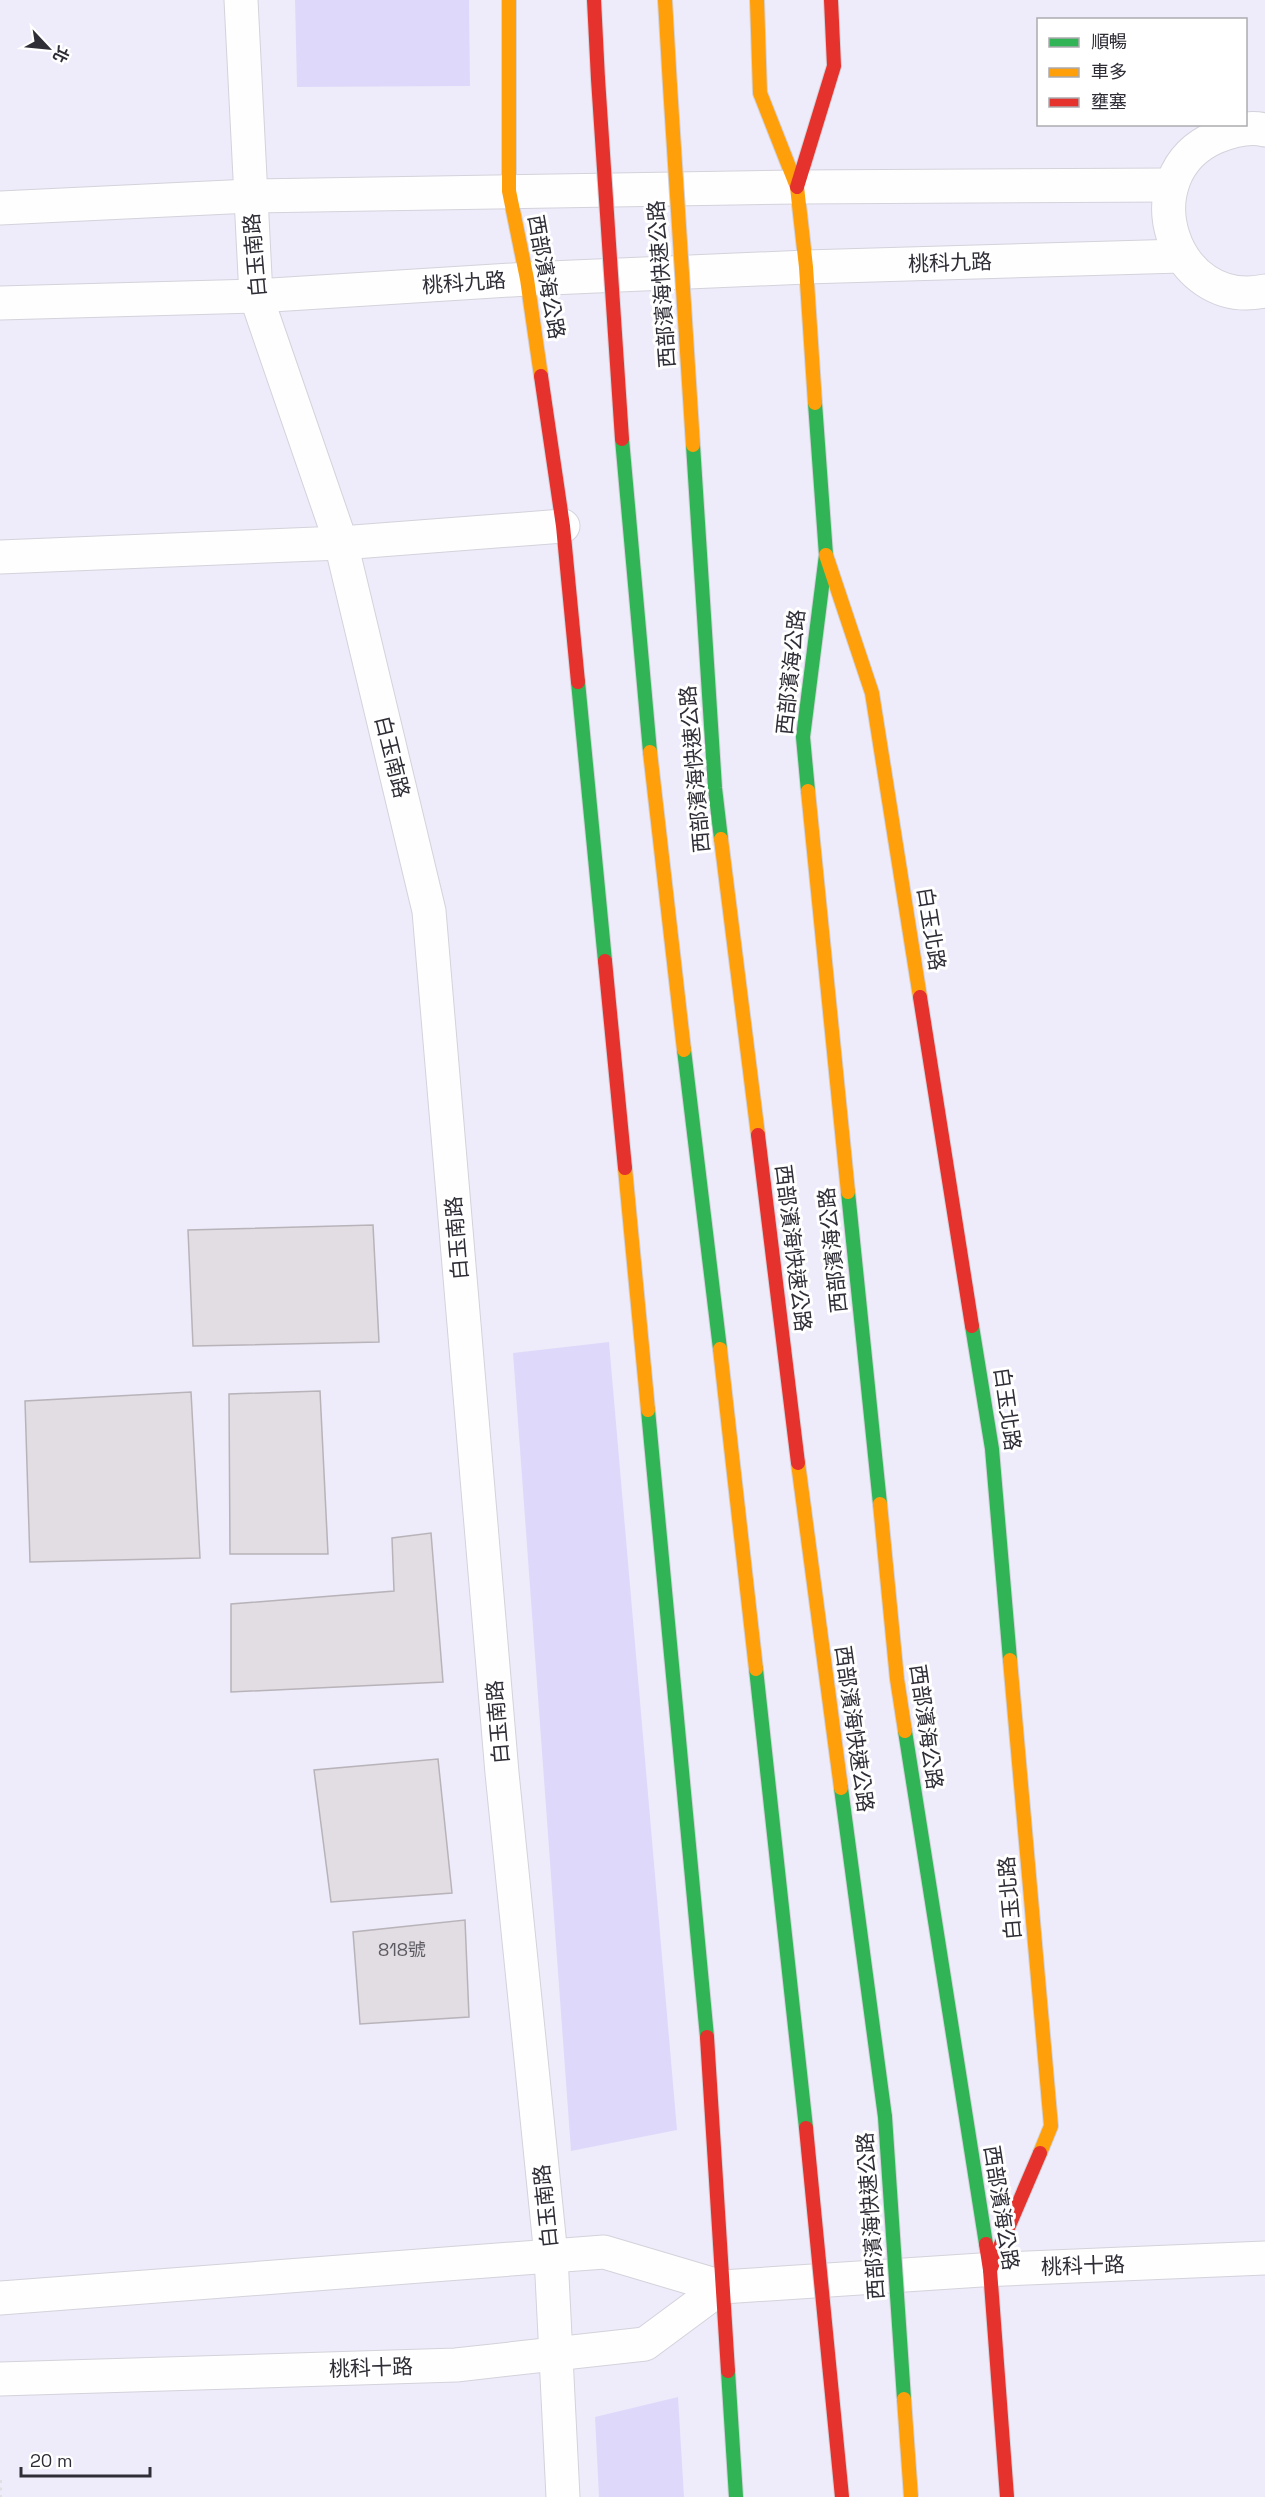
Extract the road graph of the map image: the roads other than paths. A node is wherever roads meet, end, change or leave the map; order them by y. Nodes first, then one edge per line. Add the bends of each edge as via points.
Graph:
1 (241, 0) edge
2 (508, 0) edge
3 (594, 0) edge
4 (664, 0) edge
5 (758, 0) edge
6 (831, 0) edge
7 (1265, 130) edge
8 (1172, 185) junction
9 (797, 187) junction
10 (508, 191) junction
11 (250, 196) junction
12 (0, 208) edge
13 (1180, 256) junction
14 (806, 267) junction
15 (527, 279) junction
16 (1265, 291) edge
17 (256, 296) junction
18 (0, 303) edge
19 (563, 526) junction
20 (341, 543) junction
21 (826, 555) junction
22 (0, 557) edge
23 (551, 2256) junction
24 (1265, 2258) edge
25 (990, 2270) junction
26 (722, 2287) junction
27 (0, 2298) edge
28 (556, 2354) junction
29 (0, 2379) edge
30 (562, 2497) edge
31 (736, 2497) edge
32 (842, 2497) edge
33 (911, 2497) edge
34 (1007, 2497) edge

1 - 11 street, 白玉南路
2 - 10 main road, 西部濱海公路
3 - 32 main road, 西部濱海快速公路, bridge via 622,439 654,792 739,1511
4 - 33 main road, 西部濱海快速公路, bridge via 715,788 803,1507 885,2117
5 - 9 main road, 西部濱海公路 via 760,93
6 - 9 main road via 834,66
7 - 8 street via 1230,131 1205,142 1185,161
8 - 9 street
8 - 13 street via 1168,209 1171,234
9 - 10 street
9 - 14 main road, 西部濱海公路
10 - 11 street
10 - 15 main road, 西部濱海公路
11 - 12 street
11 - 17 street, 白玉南路
13 - 14 street, 桃科九路
13 - 16 street via 1199,277 1224,290 1251,294
14 - 15 street, 桃科九路
14 - 21 main road, 西部濱海公路
15 - 17 street, 桃科九路
15 - 19 main road, 西部濱海公路
17 - 18 street, 桃科九路
17 - 20 street, 白玉南路
19 - 20 street
19 - 26 main road, 西部濱海公路 via 704,1987
20 - 22 street
20 - 23 street, 白玉南路 via 429,911 502,1773
21 - 25 main road, 西部濱海公路 via 803,737 897,1679
21 - 25 main road, 白玉北路 via 872,693 992,1449 1051,2126
23 - 26 street, 桃科十路 via 604,2252
23 - 27 street, 桃科十路
23 - 28 street, 白玉南路
24 - 25 street, 桃科十路
25 - 26 street, 桃科十路
25 - 34 main road, 西部濱海公路
26 - 28 street, 桃科十路 via 645,2344
26 - 31 main road, 西部濱海公路
28 - 29 street, 桃科十路 via 456,2365
28 - 30 street, 白玉南路

